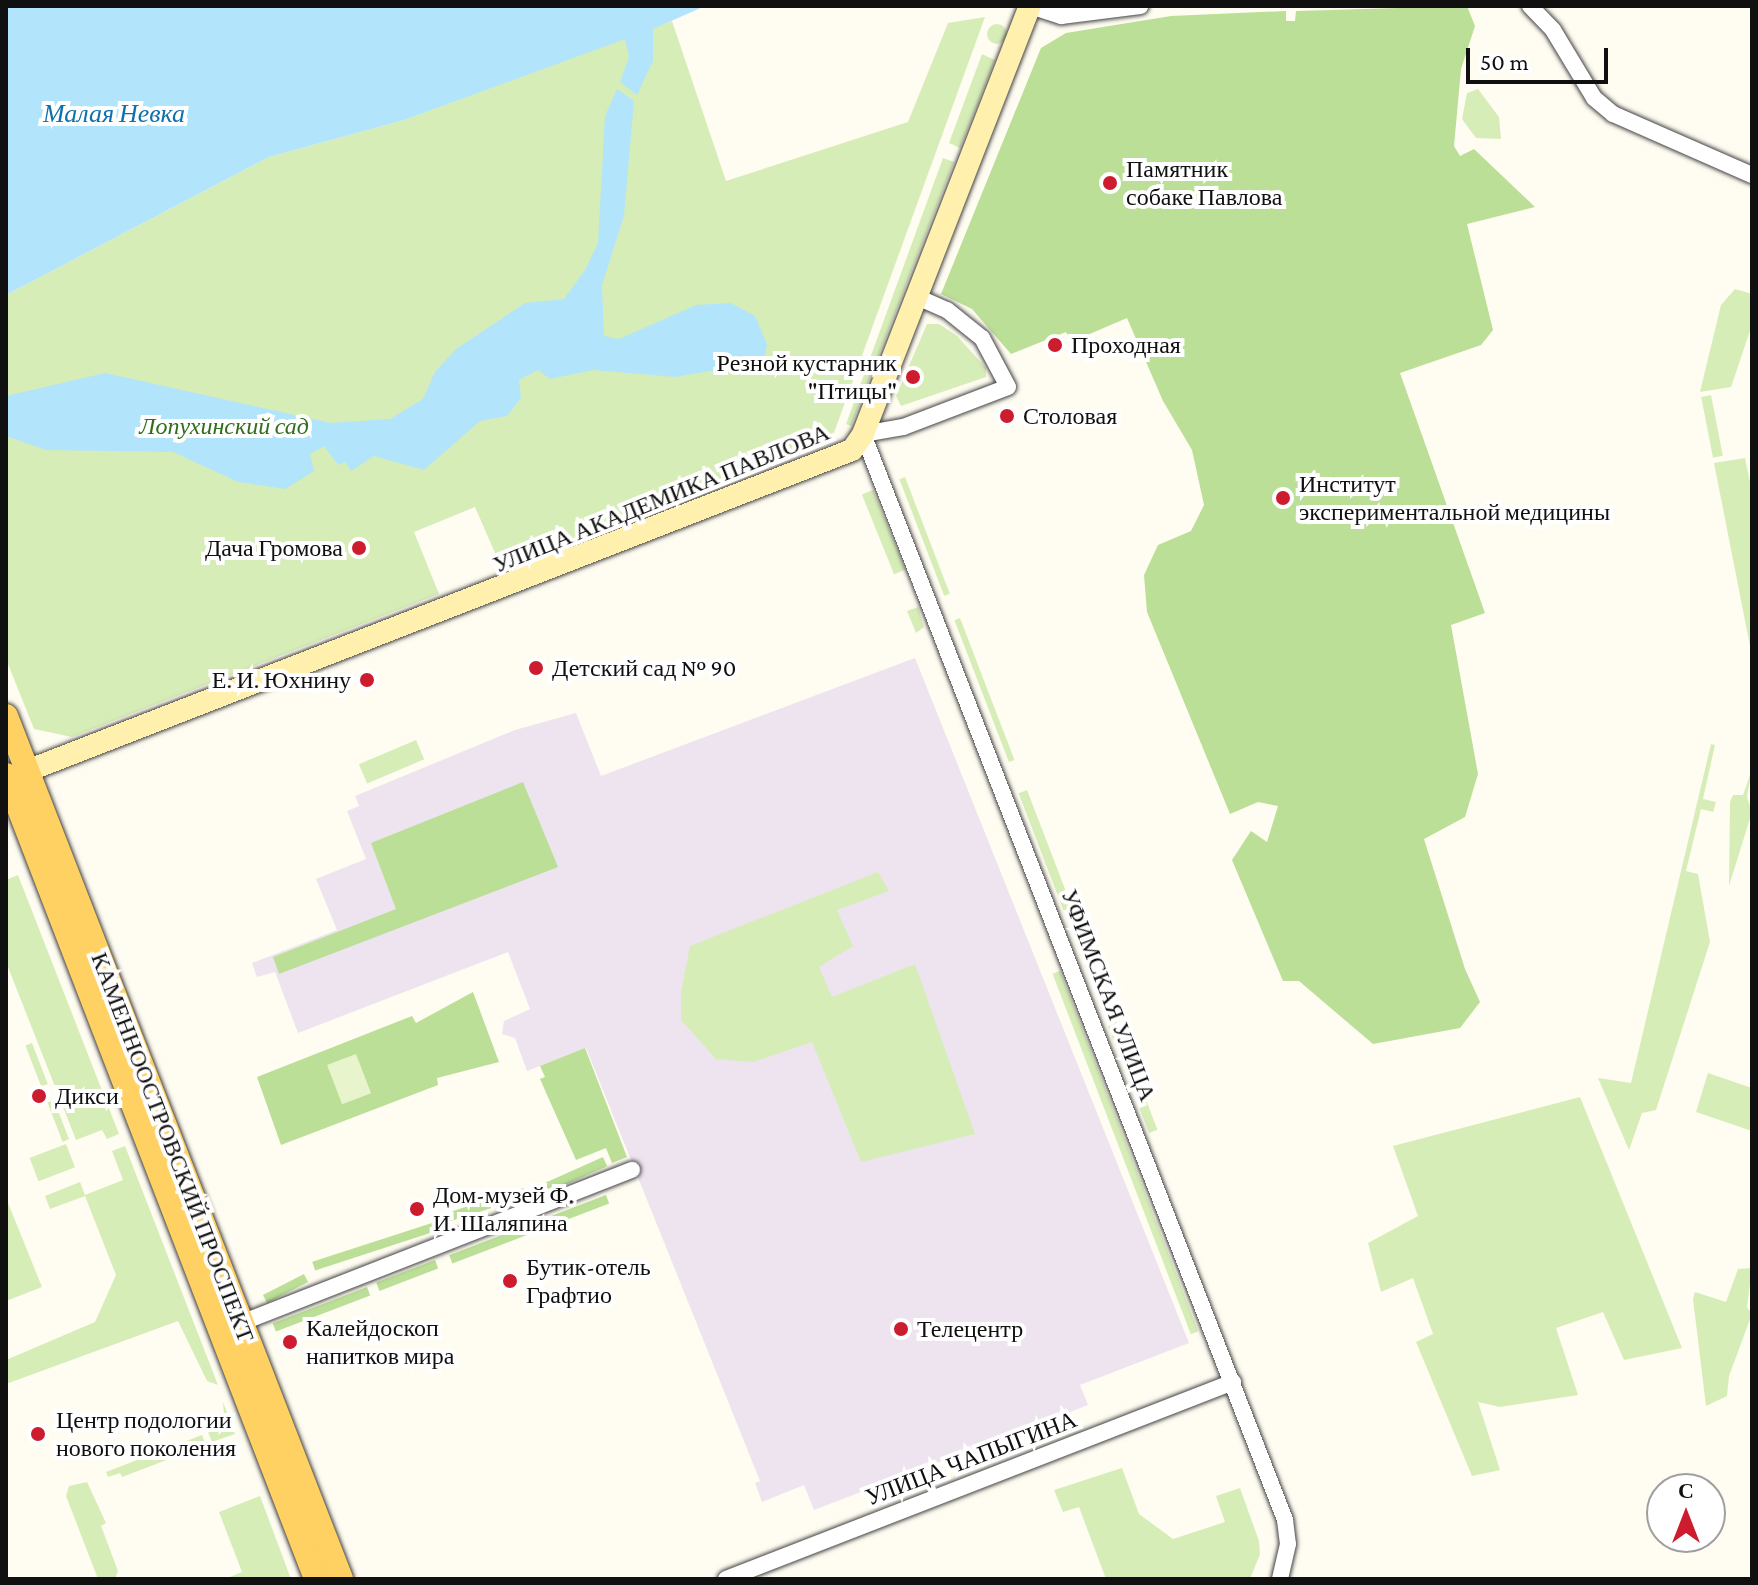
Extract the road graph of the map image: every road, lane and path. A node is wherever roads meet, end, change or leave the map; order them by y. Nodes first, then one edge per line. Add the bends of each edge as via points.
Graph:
1 (1030, 6) edge
2 (1140, 6) edge
3 (1530, 6) edge
4 (1752, 175) edge
5 (915, 296) junction
6 (863, 434) junction
7 (6, 716) edge
8 (17, 773) edge
9 (632, 1170) dead end
10 (241, 1323) junction
11 (1233, 1382) junction
12 (316, 1579) edge
13 (341, 1579) edge
14 (726, 1579) edge
15 (1280, 1579) edge

1 - 2 street, УЛИЦА АКАДЕМИКА ПАВЛОВА via 1061,16
1 - 5 street, УЛИЦА АКАДЕМИКА ПАВЛОВА
3 - 4 street via 1553,30 1594,98 1613,114
5 - 6 street, УЛИЦА АКАДЕМИКА ПАВЛОВА
5 - 6 street via 947,310 982,338 1008,387 903,427
6 - 8 street, УЛИЦА АКАДЕМИКА ПАВЛОВА via 852,450 837,458
6 - 11 street, УФИМСКАЯ УЛИЦА
7 - 8 main road, КАМЕННООСТРОВСКИЙ ПРОСПЕКТ
8 - 10 main road, КАМЕННООСТРОВСКИЙ ПРОСПЕКТ
8 - 12 main road, КАМЕННООСТРОВСКИЙ ПРОСПЕКТ
9 - 10 street
10 - 13 main road, КАМЕННООСТРОВСКИЙ ПРОСПЕКТ
11 - 14 street, УЛИЦА ЧАПЫГИНА
11 - 15 street, УФИМСКАЯ УЛИЦА via 1285,1520 1288,1544

